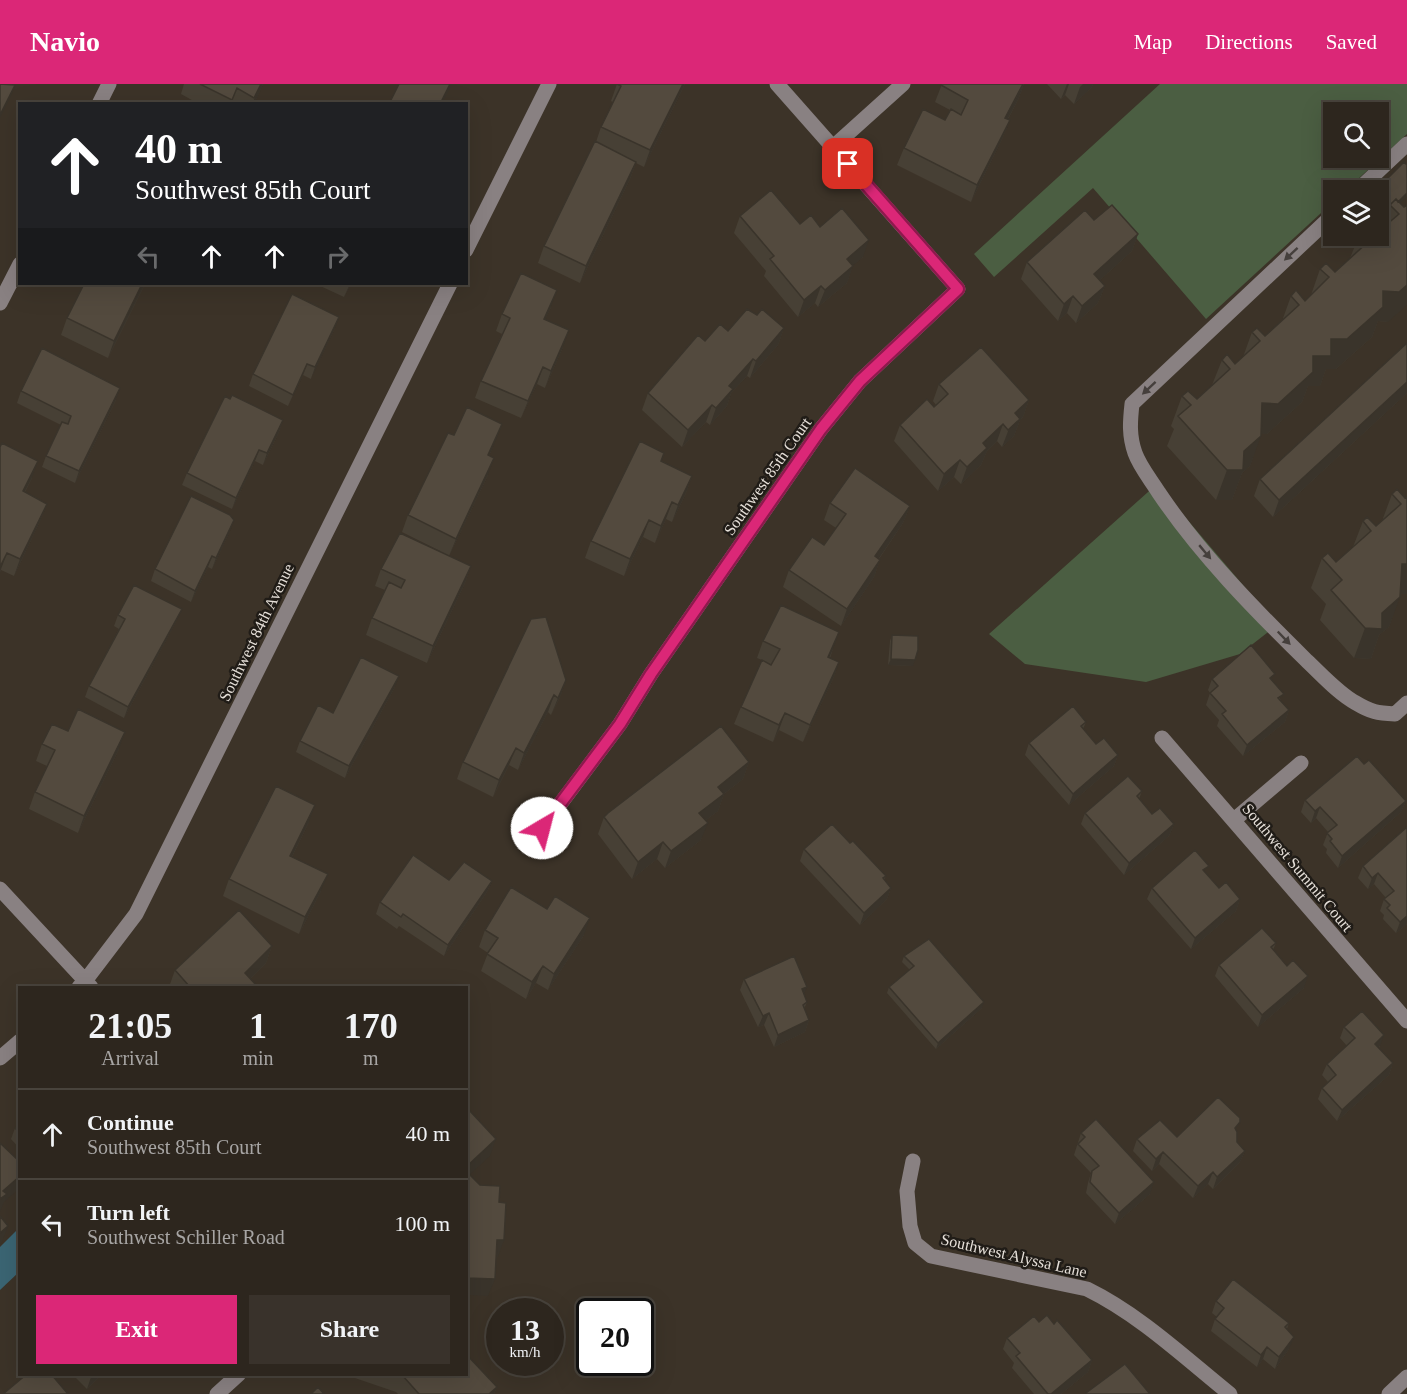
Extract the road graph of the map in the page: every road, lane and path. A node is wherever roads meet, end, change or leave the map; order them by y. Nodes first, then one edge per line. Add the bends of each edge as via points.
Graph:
1 (109, 84) edge
2 (549, 84) edge
3 (777, 84) edge
4 (903, 84) edge
5 (100, 102) edge
6 (1407, 144) edge
7 (833, 147) junction
8 (1369, 180) edge
9 (1323, 224) edge
10 (468, 246) edge
11 (18, 268) edge
12 (450, 285) edge
13 (0, 303) edge
14 (1407, 703) edge
15 (1162, 738) dead end
16 (1301, 763) dead end
17 (1234, 820) junction
18 (531, 843) dead end
19 (0, 890) edge
20 (85, 985) edge
21 (1407, 1021) edge
22 (18, 1043) edge
23 (0, 1058) edge
24 (913, 1161) dead end
25 (237, 1376) edge
26 (1407, 1377) edge
27 (217, 1394) edge
28 (1230, 1394) edge
29 (1389, 1394) edge

1 - 5 street
2 - 10 street
3 - 7 street
4 - 7 street
6 - 8 street
7 - 18 street, Southwest 85th Court via 958,289 860,381 821,429 620,724
9 -> 14 street via 1132,404 1130,431 1135,454 1167,506 1243,596 1294,648 1353,702 1369,710 1395,714
11 - 13 street
12 - 20 street, Southwest 84th Avenue via 136,914
15 - 17 street, Southwest Summit Court
16 - 17 street
17 - 21 street, Southwest Summit Court
19 - 20 street
22 - 23 street
24 - 28 street, Southwest Alyssa Lane via 907,1191 910,1226 915,1244 931,1256 1087,1289 1134,1317
25 - 27 street
26 - 29 street

